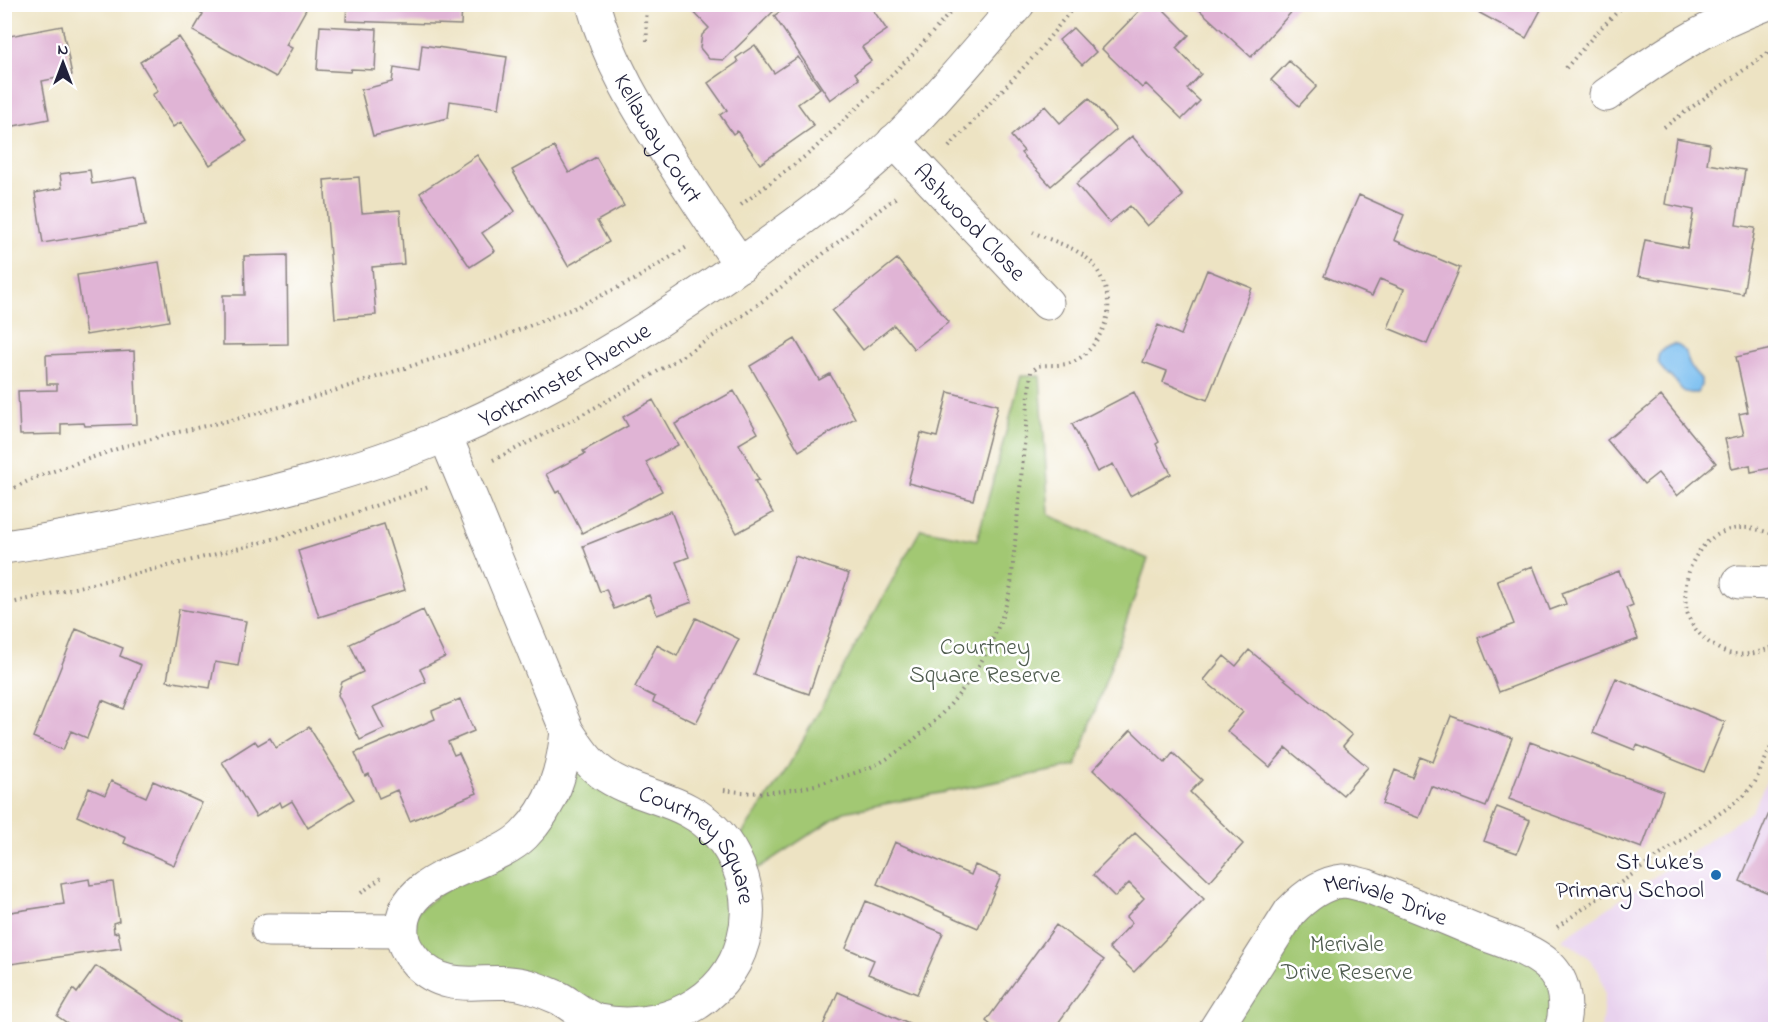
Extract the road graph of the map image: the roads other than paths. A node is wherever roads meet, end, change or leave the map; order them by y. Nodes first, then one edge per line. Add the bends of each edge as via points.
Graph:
1 (593, 4) edge
2 (1018, 4) edge
3 (1766, 4) edge
4 (1606, 95) dead end
5 (894, 141) junction
6 (741, 265) junction
7 (1047, 303) dead end
8 (445, 435) junction
9 (4, 547) edge
10 (1739, 582) dead end
11 (1776, 583) edge
12 (567, 731) junction
13 (268, 930) dead end
14 (401, 931) junction
15 (1215, 1029) edge
16 (1561, 1029) edge

1 - 6 street, Kellaway Court via 615,65 637,107
2 - 5 street, Yorkminster Avenue
3 - 4 street via 1704,30
5 - 6 street, Yorkminster Avenue via 852,180
5 - 7 street, Ashwood Close
6 - 8 street, Yorkminster Avenue via 605,354 515,403
8 - 9 street, Yorkminster Avenue via 307,483 120,527
8 - 12 street, Courtney Square
10 - 11 street
12 - 14 street via 560,777 535,823 508,848 424,887 403,914
12 - 14 street, Courtney Square via 580,752 603,774 692,813 726,844 737,861 747,920 744,940 716,992 671,1020 654,1025 614,1026 594,1020 559,998 530,986 439,980 414,960
13 - 14 street
15 - 16 street, Merivale Drive via 1290,912 1305,896 1325,885 1344,881 1366,886 1524,950 1548,965 1565,999

